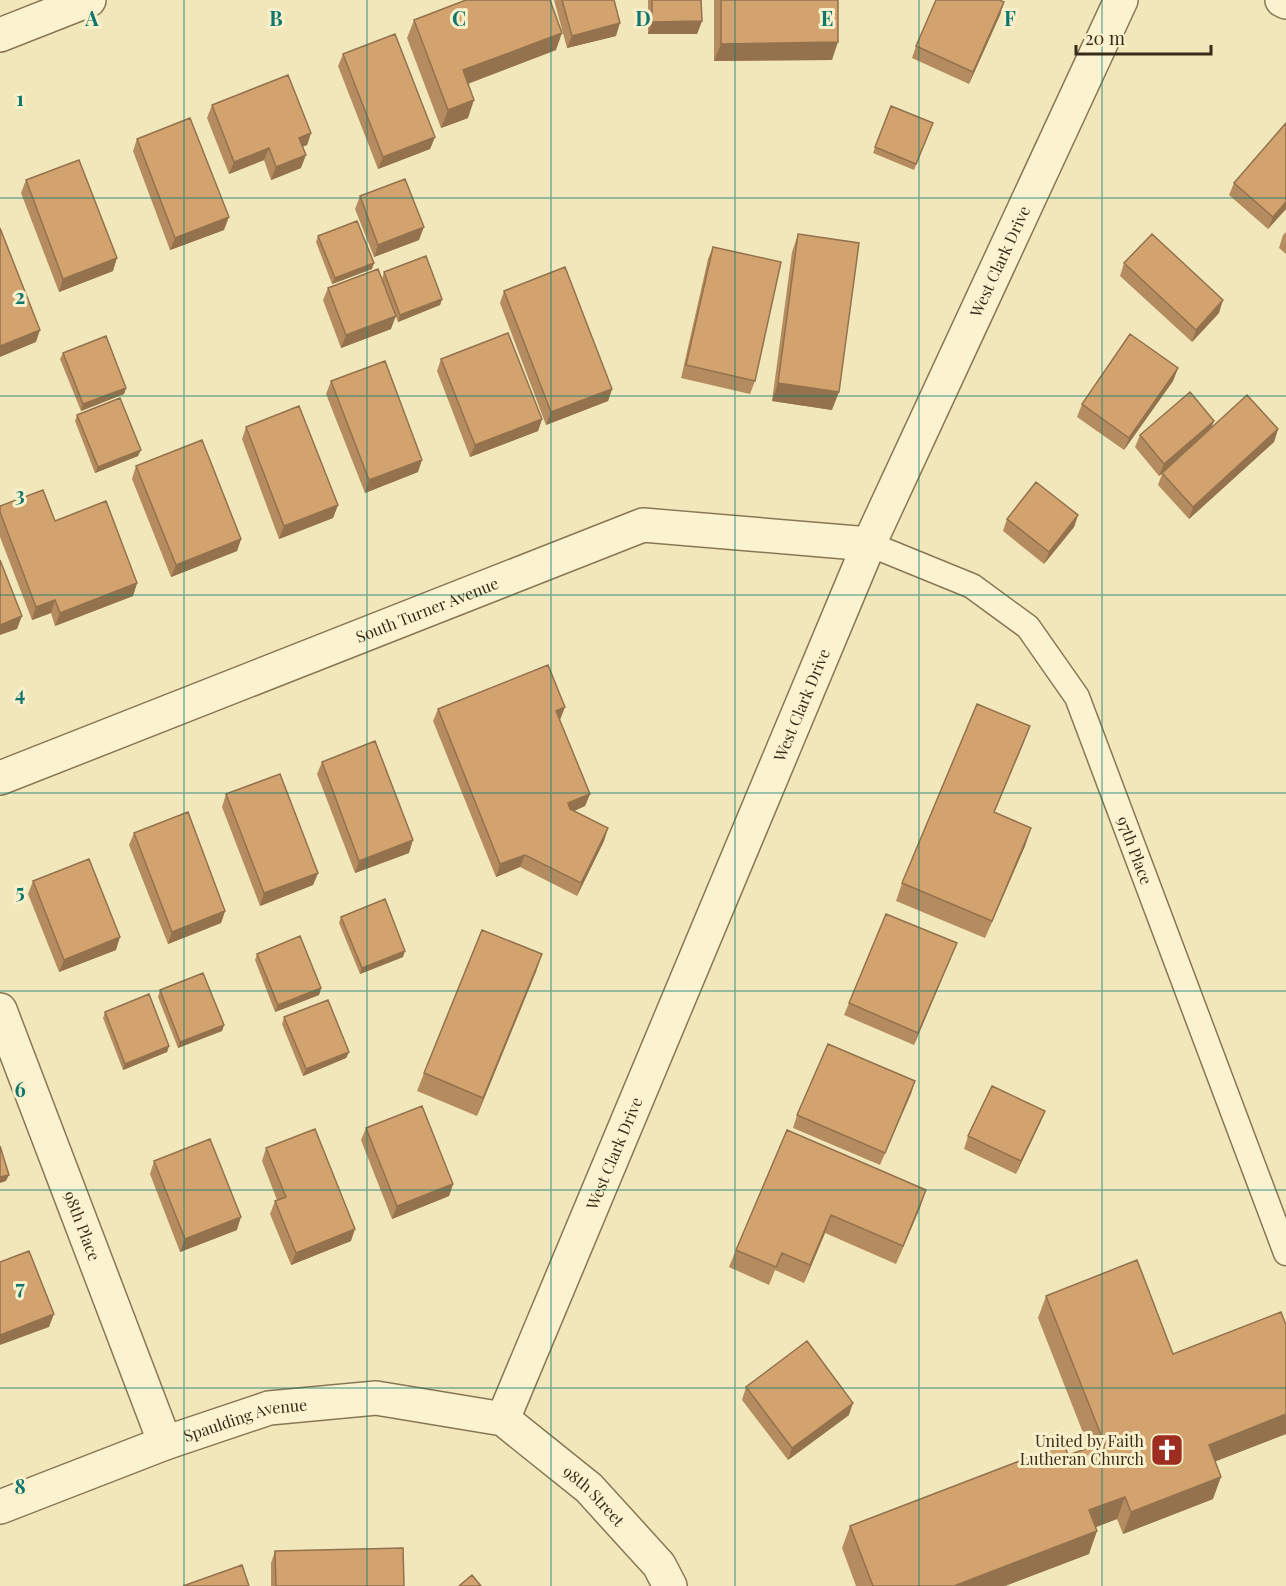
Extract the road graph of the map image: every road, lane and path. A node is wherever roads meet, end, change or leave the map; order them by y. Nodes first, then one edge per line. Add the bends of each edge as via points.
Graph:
1 (89, 0) edge
2 (1121, 0) edge
3 (0, 35) edge
4 (869, 544) junction
5 (0, 778) edge
6 (0, 1010) edge
7 (1286, 1253) edge
8 (503, 1419) junction
9 (165, 1443) junction
10 (0, 1507) edge
11 (670, 1586) edge

1 - 3 street
2 - 4 street, West Clark Drive
4 - 5 street, South Turner Avenue via 644,525
4 - 7 lane, 97th Place via 972,586 1029,627 1077,697
4 - 8 street, West Clark Drive
6 - 9 street, 98th Place
8 - 9 street, Spaulding Avenue via 376,1398 269,1408
8 - 11 street, 98th Street via 589,1488 659,1565
9 - 10 street, Spaulding Avenue

